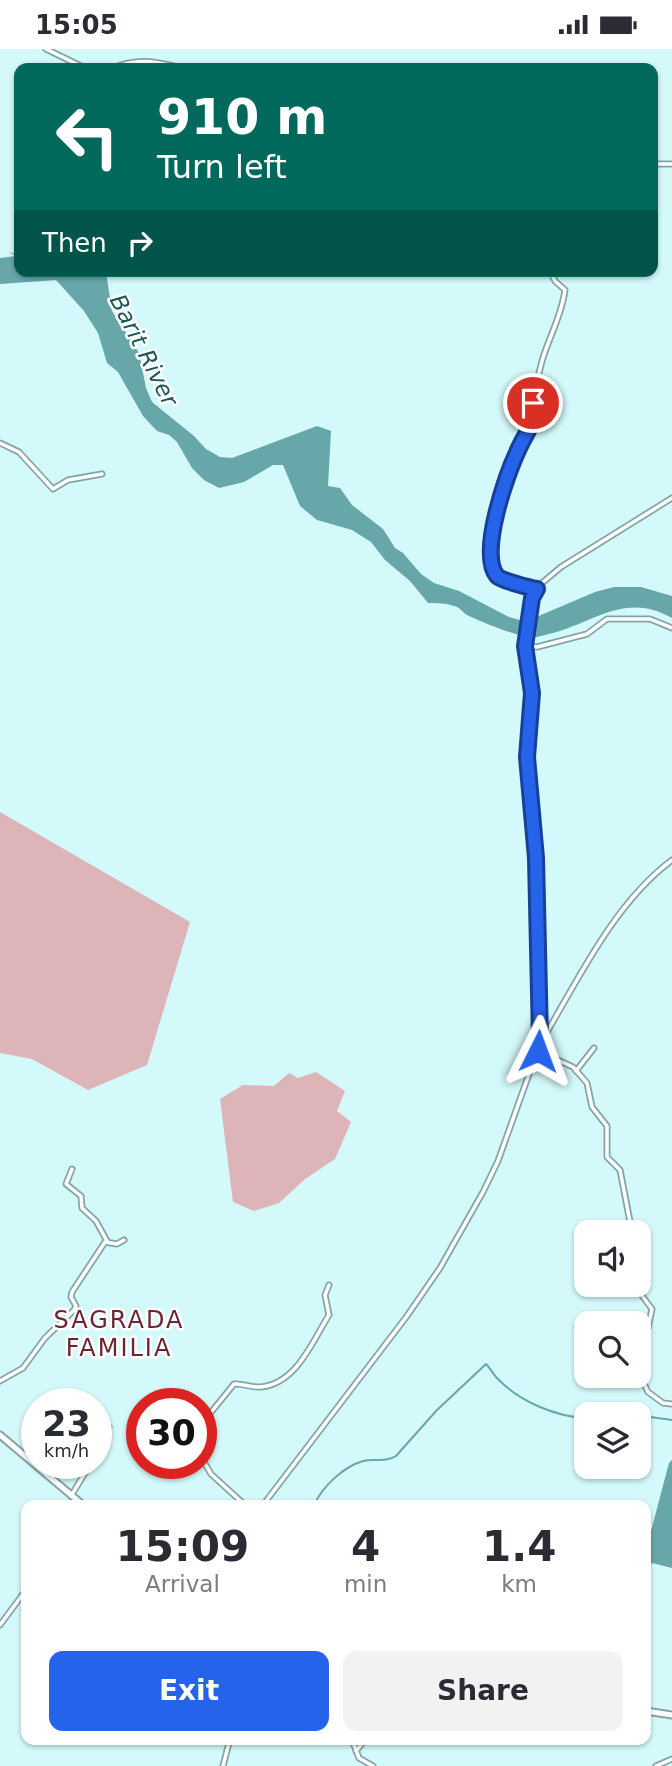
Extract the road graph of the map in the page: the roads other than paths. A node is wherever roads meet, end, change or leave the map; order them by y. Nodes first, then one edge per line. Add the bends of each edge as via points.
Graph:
1 (46, 49) edge
2 (75, 63) edge
3 (129, 63) edge
4 (159, 63) edge
5 (553, 277) edge
6 (0, 443) edge
7 (102, 474) dead end
8 (672, 498) edge
9 (537, 589) junction
10 (672, 628) edge
11 (525, 646) junction
12 (672, 860) edge
13 (538, 1048) junction
14 (594, 1048) dead end
15 (576, 1071) junction
16 (72, 1169) dead end
17 (630, 1220) edge
18 (124, 1240) dead end
19 (107, 1241) junction
20 (329, 1285) dead end
21 (643, 1297) edge
22 (0, 1381) edge
23 (672, 1404) edge
24 (217, 1405) edge
25 (0, 1435) edge
26 (81, 1479) edge
27 (216, 1479) edge
28 (71, 1496) junction
29 (76, 1500) edge
30 (240, 1500) edge
31 (267, 1500) edge
32 (21, 1597) edge
33 (0, 1625) edge
34 (651, 1712) edge
35 (672, 1715) edge
36 (228, 1745) edge
37 (359, 1745) edge
38 (672, 1759) edge
39 (223, 1766) edge
40 (373, 1766) edge
41 (656, 1766) edge

1 - 2 street
3 - 4 street
5 - 9 street via 565,290 562,309 542,359 533,419 504,487 490,543 495,575
6 - 7 street via 19,451 53,489
8 - 9 street via 561,567
9 - 11 street
10 - 11 street via 650,619 612,618 587,633
11 - 13 street via 532,693 527,757 536,858
12 - 13 street via 641,887 621,913
13 - 15 street
13 - 31 street via 498,1161 440,1268
14 - 15 street
15 - 17 street via 589,1087 592,1107 606,1124 606,1154 620,1170
16 - 19 street via 66,1184 81,1196 82,1208
18 - 19 street via 117,1244
19 - 22 street via 72,1292 74,1310 23,1368
20 - 24 street via 325,1295 328,1315 303,1359 280,1382 257,1388 234,1384
21 - 23 street via 652,1309 640,1367 643,1385 663,1403
25 - 28 main road
26 - 28 street
27 - 30 street
28 - 29 main road
32 - 33 street
34 - 35 main road
36 - 39 street
37 - 40 street via 355,1748 359,1758
38 - 41 street

